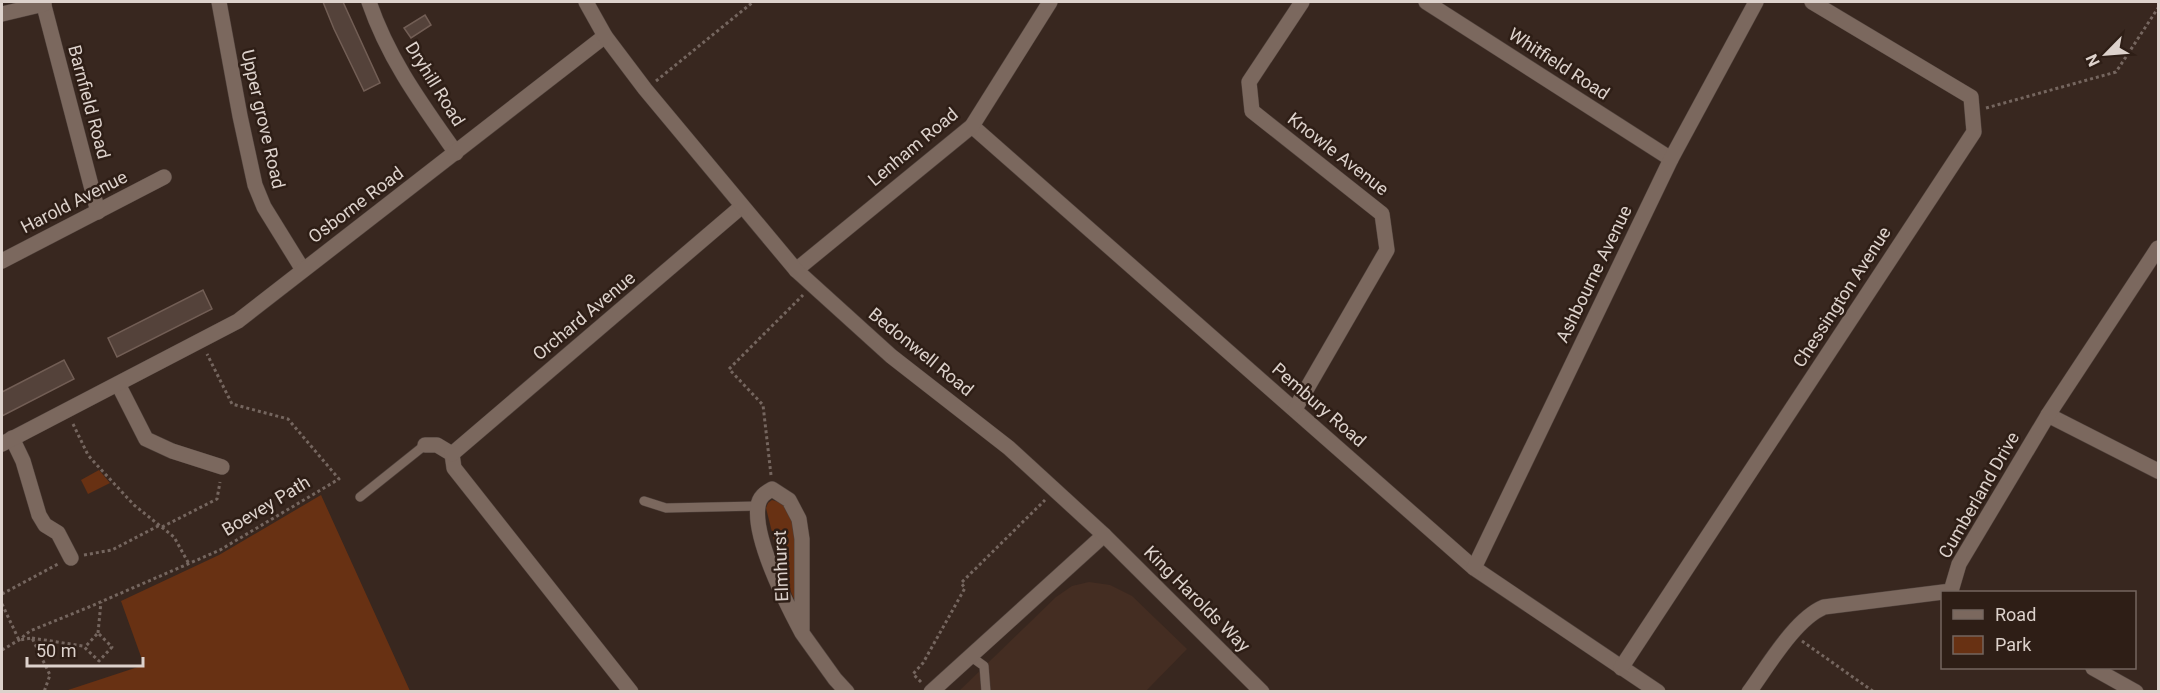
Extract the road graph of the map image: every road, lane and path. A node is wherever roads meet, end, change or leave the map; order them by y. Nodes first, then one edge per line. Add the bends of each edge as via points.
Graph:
1 (219, 2) edge
2 (369, 2) edge
3 (586, 2) edge
4 (753, 2) edge
5 (1050, 2) edge
6 (1302, 2) edge
7 (1426, 2) edge
8 (1756, 2) edge
9 (1812, 2) edge
10 (43, 3) edge
11 (2158, 8) edge
12 (2, 14) edge
13 (605, 36) junction
14 (645, 89) junction
15 (1972, 112) junction
16 (972, 126) junction
17 (456, 153) junction
18 (1671, 159) junction
19 (164, 177) dead end
20 (741, 207) junction
21 (98, 212) junction
22 (2158, 248) edge
23 (2, 261) edge
24 (303, 270) junction
25 (796, 270) junction
26 (813, 286) junction
27 (201, 341) junction
28 (118, 384) junction
29 (1295, 409) junction
30 (67, 410) junction
31 (2048, 415) junction
32 (7, 441) edge
33 (424, 445) joint
34 (452, 454) junction
35 (222, 467) joint
36 (2158, 471) edge
37 (772, 489) junction
38 (1055, 490) junction
39 (360, 498) dead end
40 (644, 501) dead end
41 (758, 506) junction
42 (162, 527) junction
43 (1104, 535) junction
44 (71, 558) dead end
45 (189, 564) junction
46 (1474, 567) junction
47 (1953, 591) edge
48 (1941, 593) edge
49 (101, 602) junction
50 (2, 604) edge
51 (98, 633) junction
52 (802, 633) junction
53 (32, 638) junction
54 (19, 640) junction
55 (1805, 643) dead end
56 (85, 647) junction
57 (2, 650) edge
58 (970, 656) junction
59 (1621, 668) junction
60 (2095, 669) edge
61 (624, 689) edge
62 (44, 692) edge
63 (847, 692) edge
64 (931, 692) edge
65 (986, 692) edge
66 (1262, 692) edge
67 (1658, 692) edge
68 (1749, 692) edge
69 (1874, 692) edge
70 (2136, 692) edge

1 - 24 street, Upper grove Road via 255,184 264,207
2 - 17 street, Dryhill Road via 404,78
3 - 13 street, Bedonwell Road
4 - 14 path
5 - 16 street, Lenham Road
6 - 29 street, Knowle Avenue via 1249,82 1252,111 1382,214 1387,250
7 - 18 street, Whitfield Road
8 - 18 street, Ashbourne Avenue
9 - 15 street via 1971,97
10 - 12 street
10 - 21 street, Barnfield Road
11 - 15 path via 2116,72
13 - 14 street, Bedonwell Road
13 - 17 street, Osborne Road
14 - 20 street, Bedonwell Road
15 - 59 street, Chessington Avenue via 1974,132
16 - 25 street, Lenham Road
16 - 29 street, Pembury Road
17 - 24 street, Osborne Road
18 - 46 street, Ashbourne Avenue
19 - 21 street, Harold Avenue
20 - 25 street, Bedonwell Road
20 - 34 street, Orchard Avenue
21 - 23 street, Harold Avenue
22 - 31 street, Cumberland Drive
24 - 27 street, Osborne Road via 238,321
25 - 26 street, Bedonwell Road
26 - 37 path via 729,369 763,405
26 - 38 street, Bedonwell Road via 891,356 1010,448
27 - 28 street, Osborne Road
27 - 45 path, Boevey Path via 232,404 288,419 339,479 220,550
28 - 30 street, Osborne Road
28 - 35 street via 146,439 172,452
29 - 46 street, Pembury Road
30 - 32 street, Osborne Road
30 - 42 path via 88,455 134,505
31 - 36 street
31 - 47 street, Cumberland Drive via 1959,564
32 - 44 street, Osborne Road via 23,461 39,515 45,525 58,533
33 - 34 street via 437,445
33 - 39 lane
34 - 61 street via 454,468
35 - 42 path via 217,499
37 - 41 street via 762,495
37 - 52 street, Elmhurst via 789,500 799,519
38 - 43 street, Bedonwell Road
38 - 64 path via 961,583 965,588 913,674
40 - 41 lane via 666,508
41 - 52 street, Elmhurst via 761,535 782,597
42 - 45 path via 178,543
43 - 58 street
43 - 66 street, King Harolds Way
45 - 49 path, Boevey Path
46 - 59 street, Pembury Road
48 - 68 street, Cumberland Drive via 1815,611 1801,622
49 - 51 path
49 - 54 path, Boevey Path via 30,631
50 - 54 path
51 - 56 path
51 - 56 path, Boevey Path via 112,647 99,661
52 - 63 street, Elmhurst
53 - 54 path, Boevey Path
53 - 56 path, Boevey Path
53 - 62 path via 50,675
54 - 57 path, Boevey Path
55 - 69 path
58 - 64 street
58 - 65 lane via 984,666
59 - 67 street, Pembury Road
60 - 70 street

